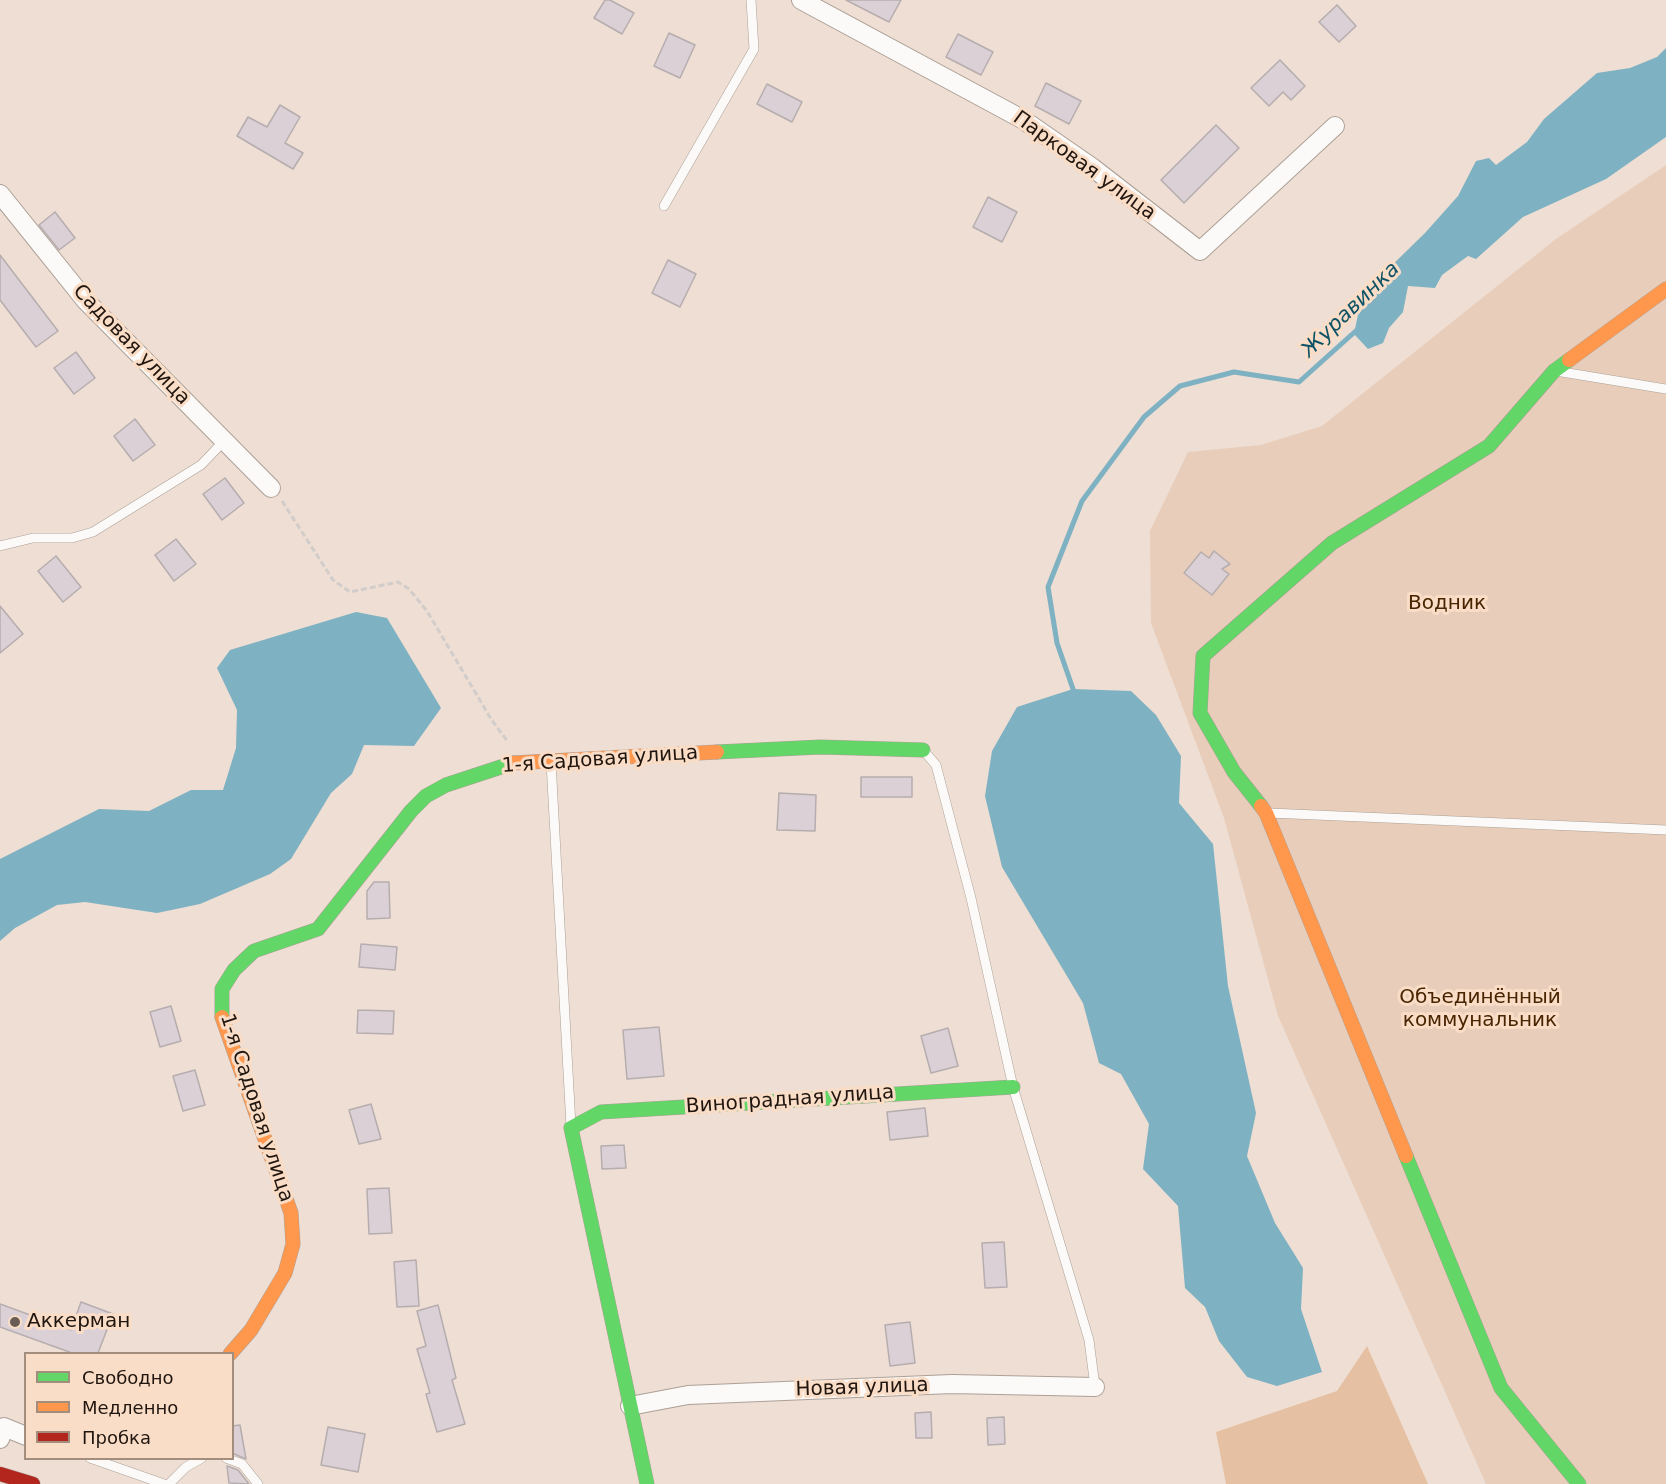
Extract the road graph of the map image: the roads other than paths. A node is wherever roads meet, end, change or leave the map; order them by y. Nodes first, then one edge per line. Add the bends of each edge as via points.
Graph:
1 (752, 0) edge
2 (801, 0) edge
3 (1335, 126) dead end
4 (0, 194) edge
5 (664, 206) dead end
6 (1666, 289) edge
7 (1554, 371) junction
8 (1666, 389) edge
9 (225, 441) junction
10 (271, 488) road end
11 (0, 546) edge
12 (923, 750) joint
13 (551, 760) junction
14 (1266, 813) junction
15 (1666, 830) edge
16 (1012, 1087) junction
17 (571, 1128) junction
18 (231, 1352) edge
19 (1095, 1387) joint
20 (630, 1406) junction
21 (1, 1430) edge
22 (24, 1436) edge
23 (96, 1460) edge
24 (198, 1460) edge
25 (231, 1460) edge
26 (0, 1474) edge
27 (33, 1484) edge
28 (164, 1484) edge
29 (169, 1484) edge
30 (258, 1484) edge
31 (647, 1484) edge
32 (1579, 1484) edge

1 - 5 lane via 754,49
2 - 3 street, Парковая улица via 1022,119 1200,251
4 - 9 street, Садовая улица via 86,301
6 - 7 main road
7 - 8 lane
7 - 14 main road via 1489,446 1332,543 1203,656 1200,713 1234,772
9 - 10 street, Садовая улица
9 - 11 lane via 201,465 93,532
12 - 13 main road, 1-я Садовая улица via 820,747
12 - 16 lane via 936,765 971,898
13 - 17 lane
13 - 18 main road, 1-я Садовая улица via 501,765 426,796 318,929 254,951 234,970 222,989 222,1016 291,1213 293,1244 285,1274 252,1330
14 - 15 lane
14 - 32 main road via 1501,1388
16 - 17 main road, Виноградная улица via 601,1112
16 - 19 lane via 1089,1340
17 - 20 main road
19 - 20 street, Новая улица via 952,1384 688,1395
20 - 31 main road
21 - 22 street
23 - 28 lane
24 - 29 lane
25 - 30 lane via 242,1464
26 - 27 main road

